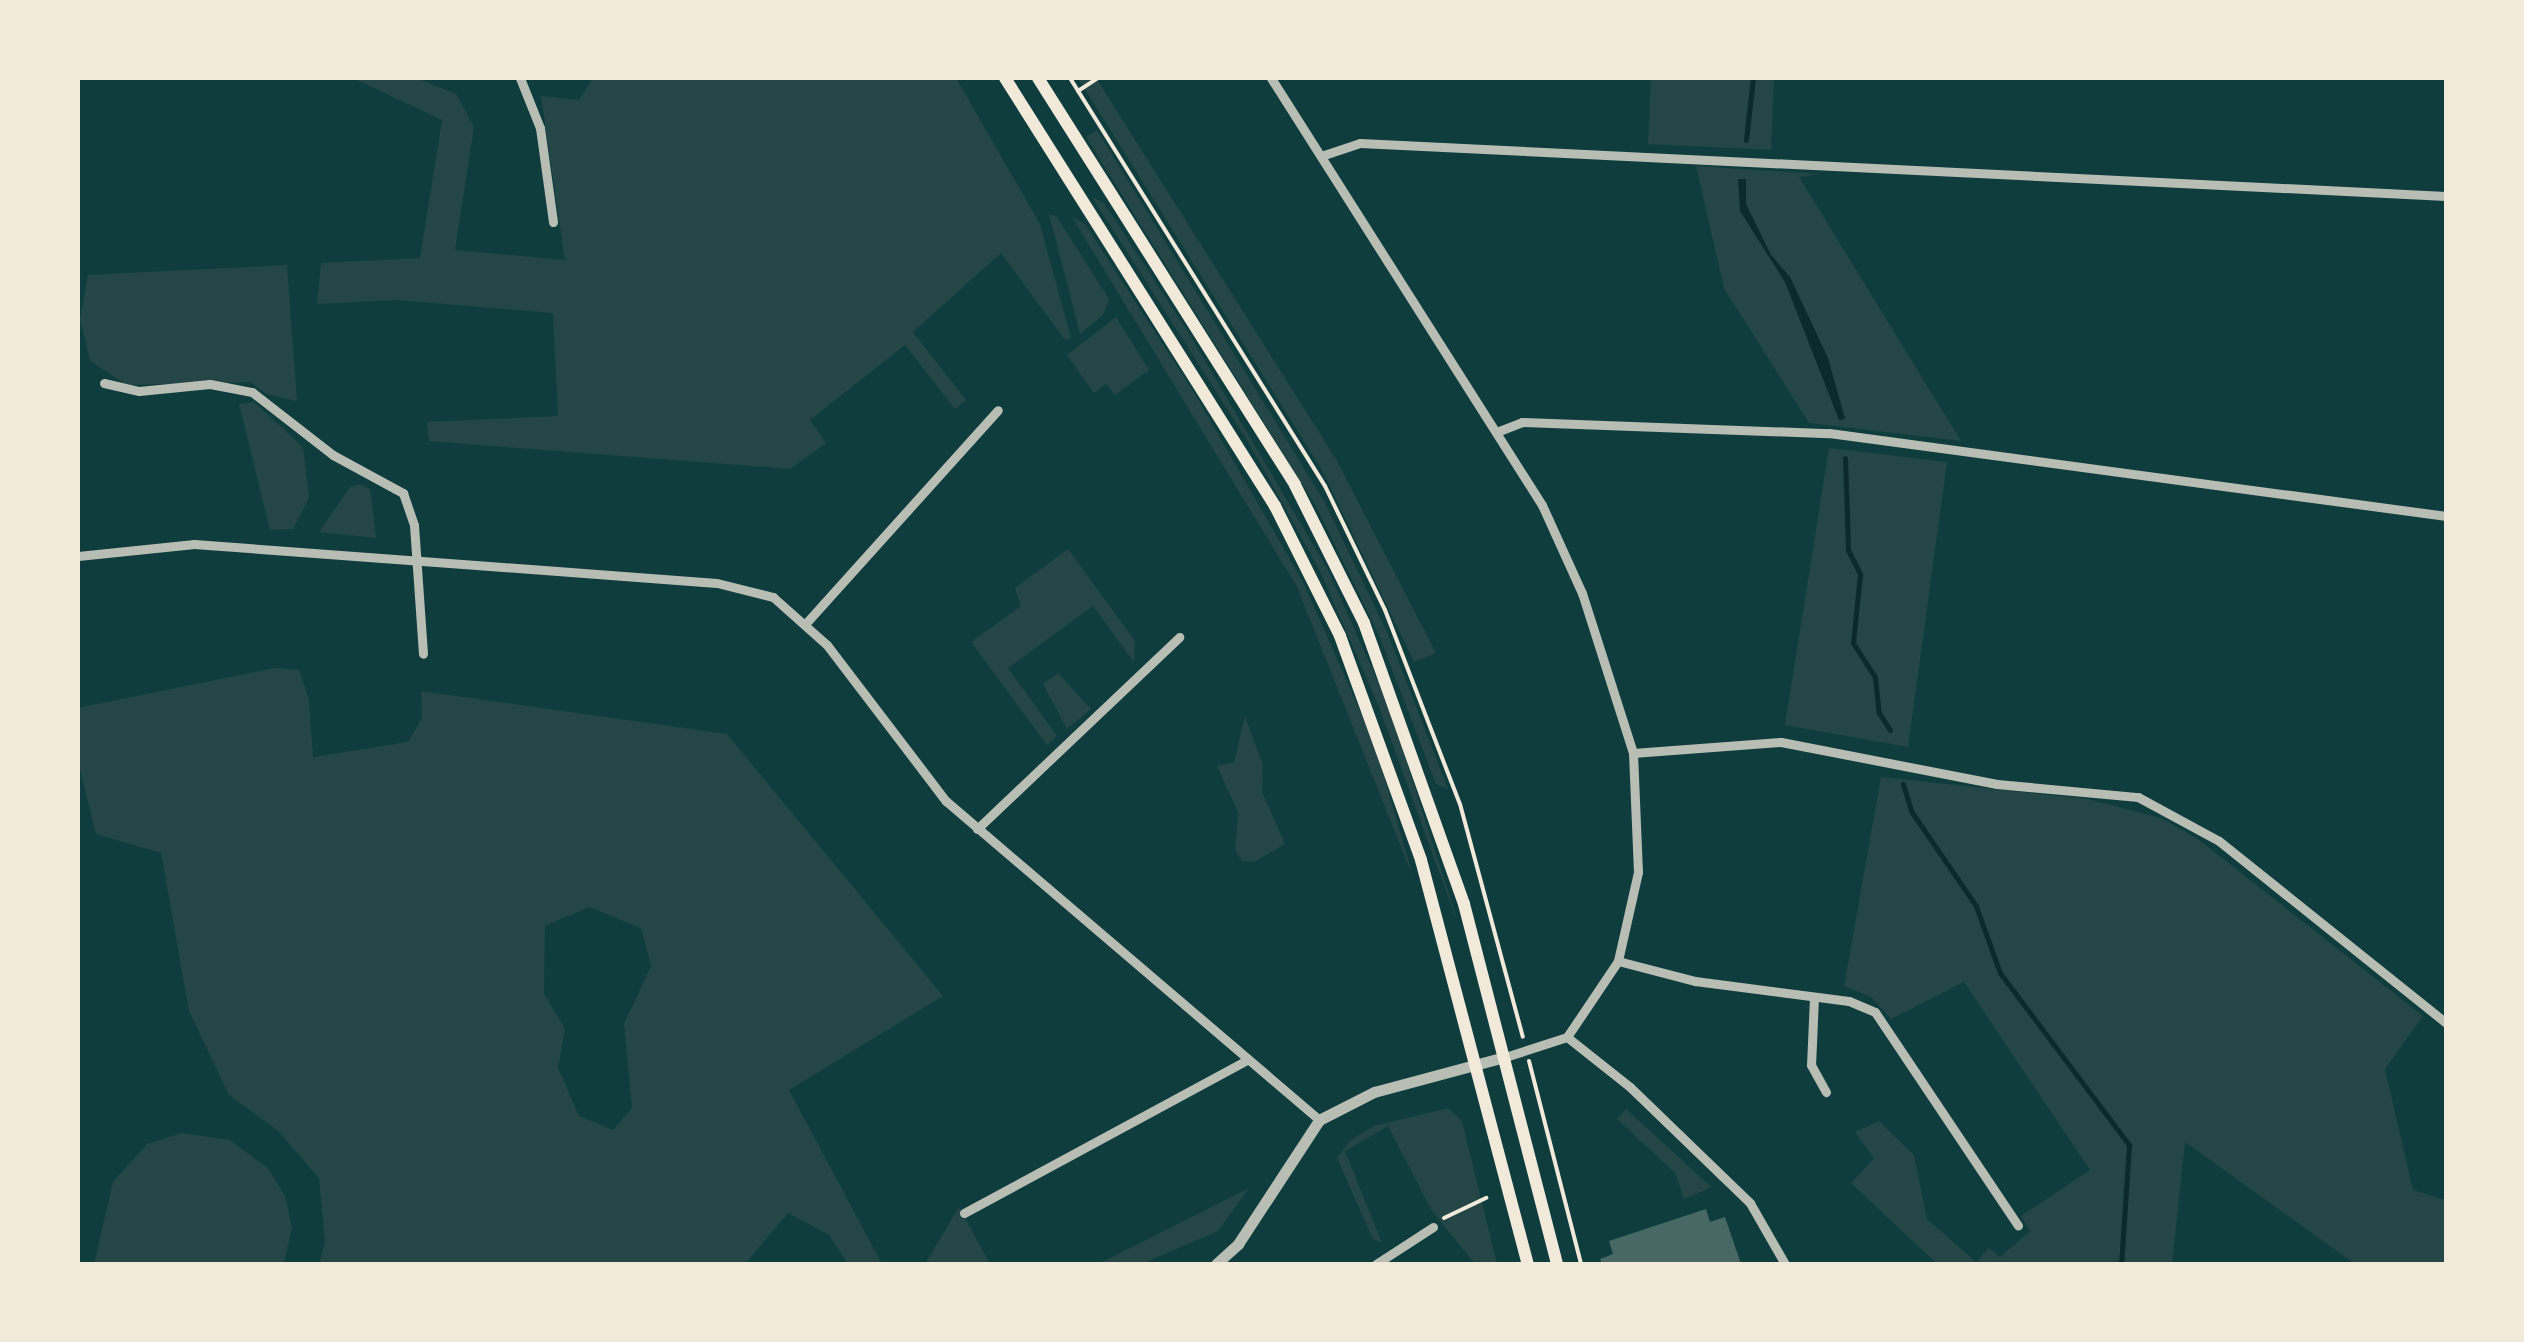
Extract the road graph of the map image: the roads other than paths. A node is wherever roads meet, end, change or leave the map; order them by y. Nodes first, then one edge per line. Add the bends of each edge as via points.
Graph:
1 (520, 78) edge
2 (1005, 78) edge
3 (1038, 78) edge
4 (1271, 78) edge
5 (1321, 156) junction
6 (2446, 196) edge
7 (553, 222) dead end
8 (104, 384) dead end
9 (998, 410) dead end
10 (1499, 431) junction
11 (2446, 516) edge
12 (78, 556) edge
13 (415, 560) junction
14 (807, 622) junction
15 (1179, 637) dead end
16 (423, 654) dead end
17 (1633, 753) junction
18 (977, 828) junction
19 (1618, 961) junction
20 (1814, 997) junction
21 (2446, 1008) edge
22 (2443, 1020) edge
23 (1567, 1037) junction
24 (1505, 1057) junction
25 (1247, 1060) junction
26 (1476, 1065) junction
27 (1826, 1092) dead end
28 (1319, 1120) junction
29 (964, 1213) dead end
30 (2018, 1226) dead end
31 (1432, 1228) road end
32 (1220, 1263) edge
33 (1376, 1264) edge
34 (1528, 1264) edge
35 (1557, 1264) edge
36 (1785, 1264) edge

1 - 7 street via 540,128
2 - 26 main road via 1275,506 1321,597 1399,790
3 - 24 main road via 1295,486 1346,584 1424,780
4 - 5 street
5 - 6 street via 1360,143
5 - 10 street
8 - 13 street via 139,391 240,387 408,502
9 - 14 street
10 - 11 street via 1522,422 1828,433
10 - 17 street via 1582,592
12 - 13 street via 194,544
13 - 14 street via 740,586 773,597
13 - 16 street
14 - 18 street via 932,784
15 - 18 street
17 - 19 street via 1638,872
17 - 22 street via 1781,742 1996,784 2138,797 2219,841
18 - 25 street
19 - 20 street via 1695,981
19 - 23 street
20 - 27 street via 1810,1065
20 - 30 street via 1861,1004 1885,1022
21 - 22 street
23 - 24 street
23 - 36 street via 1630,1087 1750,1203
24 - 26 street
24 - 35 main road
25 - 28 street
25 - 29 street
26 - 28 street via 1362,1096
26 - 34 main road
28 - 32 street
31 - 33 street

